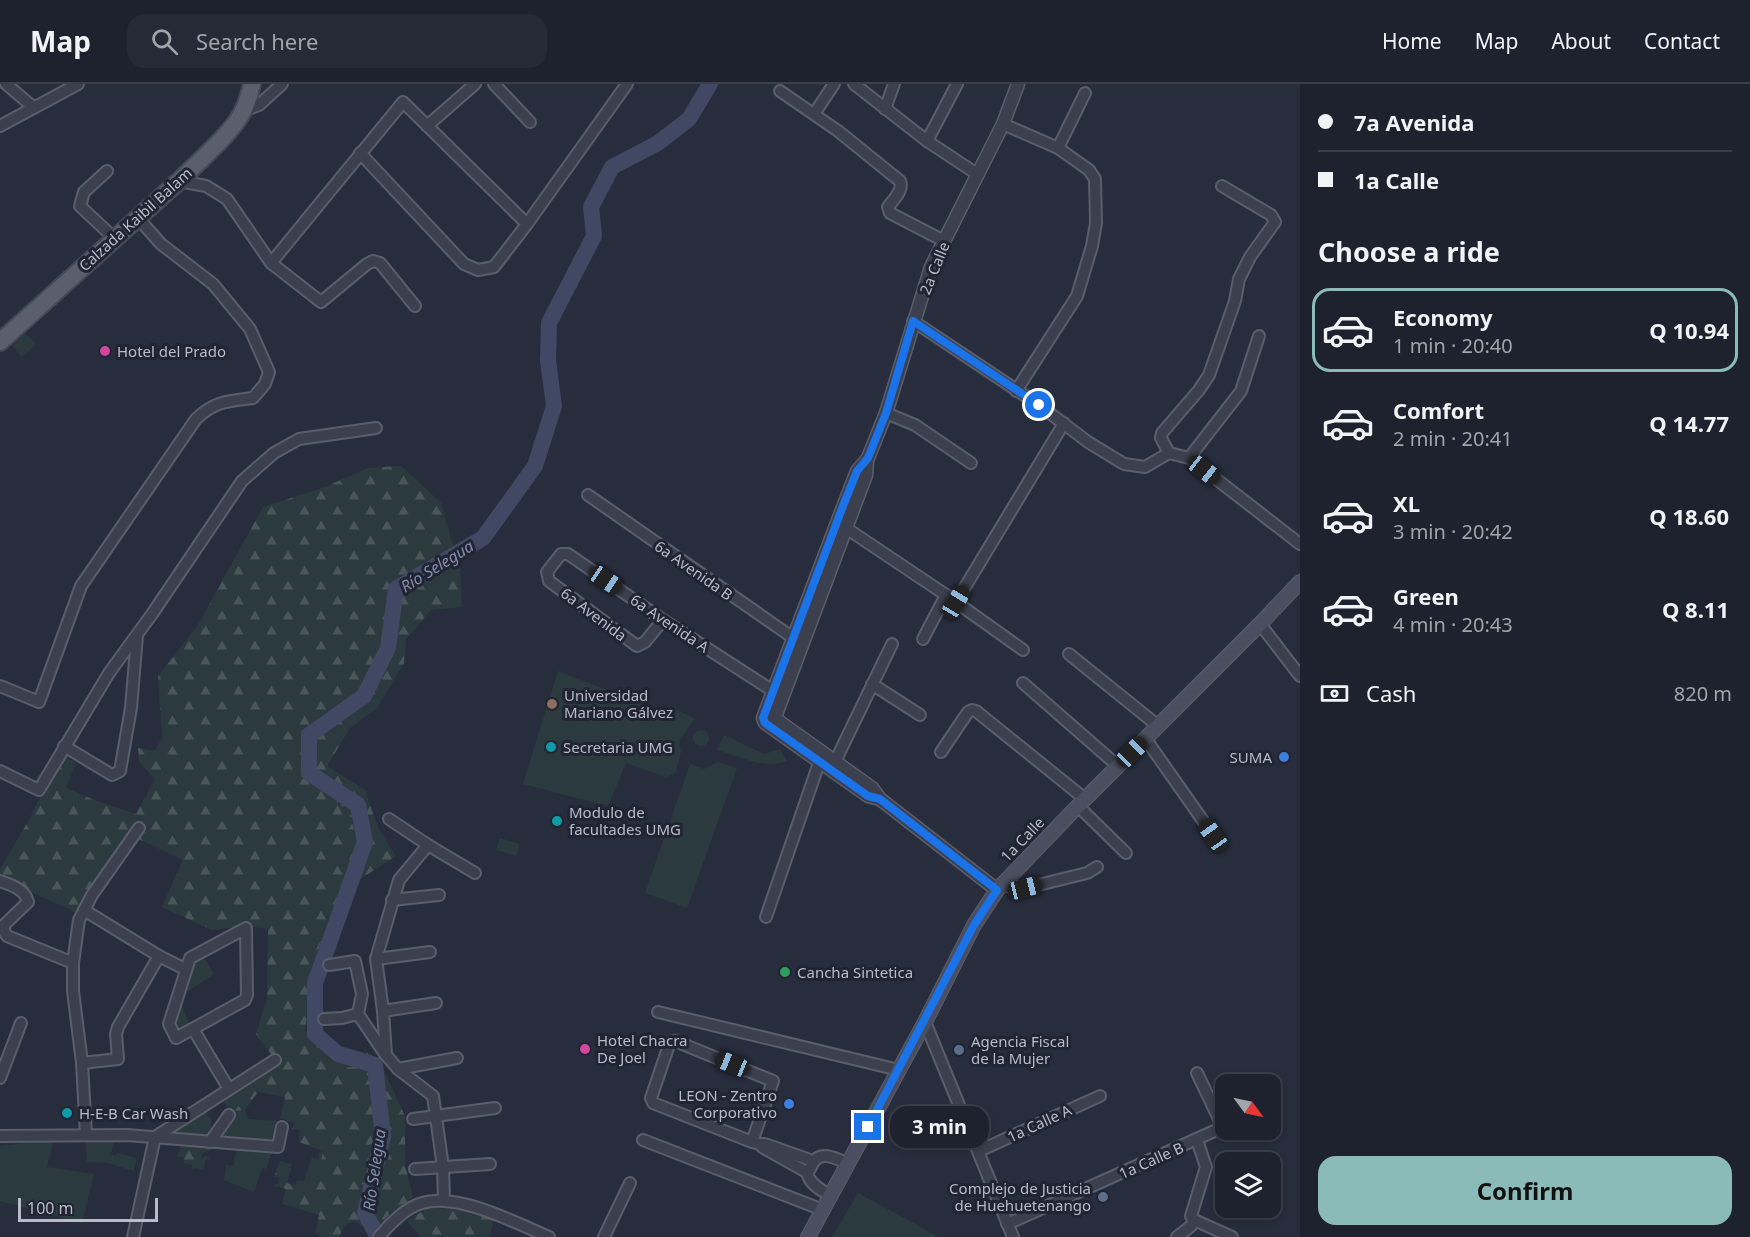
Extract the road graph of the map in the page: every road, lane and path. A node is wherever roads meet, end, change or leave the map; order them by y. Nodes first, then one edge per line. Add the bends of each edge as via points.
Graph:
1 (6, 84) edge
2 (78, 84) edge
3 (252, 84) edge
4 (282, 84) edge
5 (475, 84) edge
6 (494, 84) edge
7 (627, 84) edge
8 (834, 84) edge
9 (854, 84) edge
10 (894, 84) edge
11 (957, 84) edge
12 (1018, 84) edge
13 (780, 92) dead end
14 (1085, 93) dead end
15 (33, 107) junction
16 (885, 109) junction
17 (243, 111) junction
18 (814, 114) junction
19 (530, 122) dead end
20 (1003, 124) junction
21 (0, 126) edge
22 (427, 126) junction
23 (927, 141) junction
24 (1058, 148) junction
25 (360, 153) junction
26 (107, 171) dead end
27 (977, 174) junction
28 (179, 181) junction
29 (1222, 186) dead end
30 (137, 217) junction
31 (527, 225) junction
32 (114, 238) junction
33 (944, 241) junction
34 (271, 263) junction
35 (415, 306) dead end
36 (913, 321) junction
37 (1259, 336) dead end
38 (0, 342) edge
39 (1016, 391) junction
40 (886, 413) junction
41 (1065, 423) junction
42 (376, 428) dead end
43 (1169, 453) junction
44 (1189, 458) junction
45 (971, 463) dead end
46 (588, 495) dead end
47 (841, 525) junction
48 (1300, 544) edge
49 (568, 554) joint
50 (1300, 582) edge
51 (946, 595) junction
52 (956, 602) junction
53 (663, 620) junction
54 (1260, 624) junction
55 (136, 636) junction
56 (923, 639) dead end
57 (798, 641) junction
58 (892, 644) dead end
59 (1023, 650) dead end
60 (1069, 654) dead end
61 (1300, 676) edge
62 (1023, 683) dead end
63 (872, 684) junction
64 (0, 686) edge
65 (773, 691) junction
66 (920, 715) dead end
67 (1157, 725) junction
68 (1145, 738) junction
69 (64, 746) junction
70 (941, 752) dead end
71 (819, 763) junction
72 (833, 766) junction
73 (1118, 766) junction
74 (0, 771) edge
75 (1082, 802) junction
76 (389, 819) dead end
77 (139, 828) dead end
78 (1213, 835) dead end
79 (428, 845) junction
80 (1126, 853) dead end
81 (1097, 867) dead end
82 (475, 873) dead end
83 (0, 881) edge
84 (999, 887) junction
85 (439, 895) dead end
86 (392, 900) junction
87 (84, 910) junction
88 (766, 917) dead end
89 (430, 952) dead end
90 (159, 956) junction
91 (376, 959) junction
92 (73, 963) junction
93 (329, 965) dead end
94 (185, 969) junction
95 (436, 1003) dead end
96 (383, 1011) junction
97 (658, 1012) dead end
98 (358, 1014) junction
99 (324, 1019) dead end
100 (925, 1022) junction
101 (21, 1023) dead end
102 (193, 1029) junction
103 (386, 1055) junction
104 (457, 1058) dead end
105 (274, 1060) dead end
106 (82, 1063) junction
107 (398, 1069) junction
108 (899, 1070) junction
109 (1197, 1073) dead end
110 (0, 1078) edge
111 (229, 1089) junction
112 (1100, 1096) dead end
113 (495, 1108) dead end
114 (229, 1115) dead end
115 (436, 1115) junction
116 (413, 1119) dead end
117 (282, 1127) dead end
118 (86, 1135) junction
119 (0, 1136) edge
120 (155, 1137) junction
121 (643, 1140) dead end
122 (1197, 1140) junction
123 (210, 1142) junction
124 (756, 1143) junction
125 (979, 1151) junction
126 (813, 1161) junction
127 (490, 1164) dead end
128 (848, 1164) junction
129 (443, 1167) junction
130 (415, 1169) dead end
131 (808, 1173) junction
132 (630, 1183) dead end
133 (831, 1196) junction
134 (444, 1200) junction
135 (823, 1210) junction
136 (1194, 1220) junction
137 (1007, 1224) junction
138 (380, 1235) edge
139 (134, 1237) edge
140 (549, 1237) edge
141 (604, 1237) edge
142 (808, 1237) edge
143 (1013, 1237) edge
144 (1177, 1237) edge
145 (1232, 1237) edge

1 - 15 street
2 - 15 street
3 - 17 main road, Calzada Kaibil Balam
4 - 17 street via 259,105
5 - 22 street
6 - 19 street
7 - 31 street
8 - 18 street
9 - 16 street
10 - 16 street
11 - 23 street
12 - 20 street, 2a Calle
13 - 18 street
14 - 24 street
15 - 21 street
16 - 23 street
17 - 28 main road, Calzada Kaibil Balam
18 - 33 street via 900,181 902,185 888,207 890,213
20 - 24 street
20 - 27 street, 2a Calle
22 - 25 street via 403,102
22 - 31 street
23 - 27 street
24 - 39 street via 1089,170 1095,179 1096,223 1077,296
25 - 31 street via 464,264 478,270 494,267
25 - 34 street
26 - 32 street via 84,192 80,206
27 - 33 street, 2a Calle
28 - 30 main road, Calzada Kaibil Balam
28 - 34 street via 206,186 227,199
29 - 43 street via 1271,215 1275,222 1239,279 1209,375 1162,433
30 - 32 main road, Calzada Kaibil Balam
30 - 64 street via 161,244 213,284 250,329 268,372 265,384 253,398 223,401 196,419 81,586 39,702
32 - 38 main road, Calzada Kaibil Balam
33 - 36 street, 2a Calle
34 - 35 street via 321,302 367,264 380,263
36 - 39 street
36 - 40 street, 2a Calle
37 - 44 street via 1241,391
39 - 41 street
40 - 45 street via 915,425
40 - 47 street, 2a Calle via 868,458 866,475
41 - 43 street via 1124,464 1145,467
41 - 52 street
42 - 55 street via 299,439 263,461 242,481
43 - 44 street
44 - 48 street
46 - 57 street, 6a Avenida B
47 - 51 street
47 - 57 street, 2a Calle
49 - 53 street, 6a Avenida A
49 - 53 street, 6a Avenida via 561,554 548,572 549,581 637,646
50 - 54 main road, 1a Calle
51 - 52 street
51 - 56 street
52 - 59 street
53 - 65 street, 6a Avenida A
54 - 61 street
54 - 67 main road, 1a Calle
55 - 69 street
55 - 69 street via 131,708 120,771 112,775
57 - 65 street, 2a Calle
57 - 72 street, 2a Calle via 777,720
58 - 63 street
60 - 67 street
62 - 73 street
63 - 66 street
63 - 72 street
65 - 71 street, 2a Calle via 763,721
67 - 68 main road, 1a Calle
68 - 73 main road, 1a Calle
68 - 78 street
69 - 74 street via 38,790
70 - 75 street via 968,712 976,711
71 - 72 street
71 - 88 street
72 - 84 street via 868,796 880,799
73 - 75 main road, 1a Calle
75 - 80 street
75 - 84 main road, 1a Calle
76 - 79 street
77 - 87 street
79 - 82 street
79 - 86 street via 399,880
81 - 84 street via 1018,890
83 - 92 street via 22,892 28,902 4,925 7,936
84 - 100 main road, 1a Calle via 974,925
85 - 86 street
86 - 91 street
87 - 90 street
87 - 92 street
89 - 91 street
90 - 94 street
90 - 106 street via 118,1027 118,1059
91 - 96 street
92 - 106 street
93 - 98 street via 355,961 362,994
94 - 102 street via 169,1025 176,1038
94 - 102 street via 192,956 247,929 245,1000
95 - 96 street
96 - 103 street
97 - 108 street
98 - 99 street
98 - 103 street
100 - 108 main road, 1a Calle
100 - 125 street
101 - 110 street
102 - 111 street
103 - 107 street
104 - 107 street
105 - 111 street
106 - 118 street
107 - 115 street via 433,1096
108 - 128 main road, 1a Calle
109 - 122 street, 1a Calle B via 1221,1128
111 - 120 street
112 - 125 street, 1a Calle A
113 - 115 street
114 - 123 street
115 - 116 street
115 - 129 street
117 - 123 street via 278,1147
118 - 119 street
118 - 120 street
120 - 123 street
120 - 139 street
121 - 135 street
122 - 136 street via 1206,1167 1191,1216
122 - 137 street, 1a Calle B
124 - 124 street via 652,1103 670,1042 773,1081
124 - 126 street
124 - 131 street
125 - 137 street
126 - 128 street via 829,1155
126 - 131 street
127 - 129 street
128 - 133 main road, 1a Calle
129 - 130 street
129 - 134 street
131 - 133 street via 813,1184
132 - 141 street
133 - 135 main road, 1a Calle
134 - 138 street via 420,1203
134 - 140 street via 484,1210
135 - 142 main road, 1a Calle
136 - 144 street
136 - 145 street
137 - 143 street

